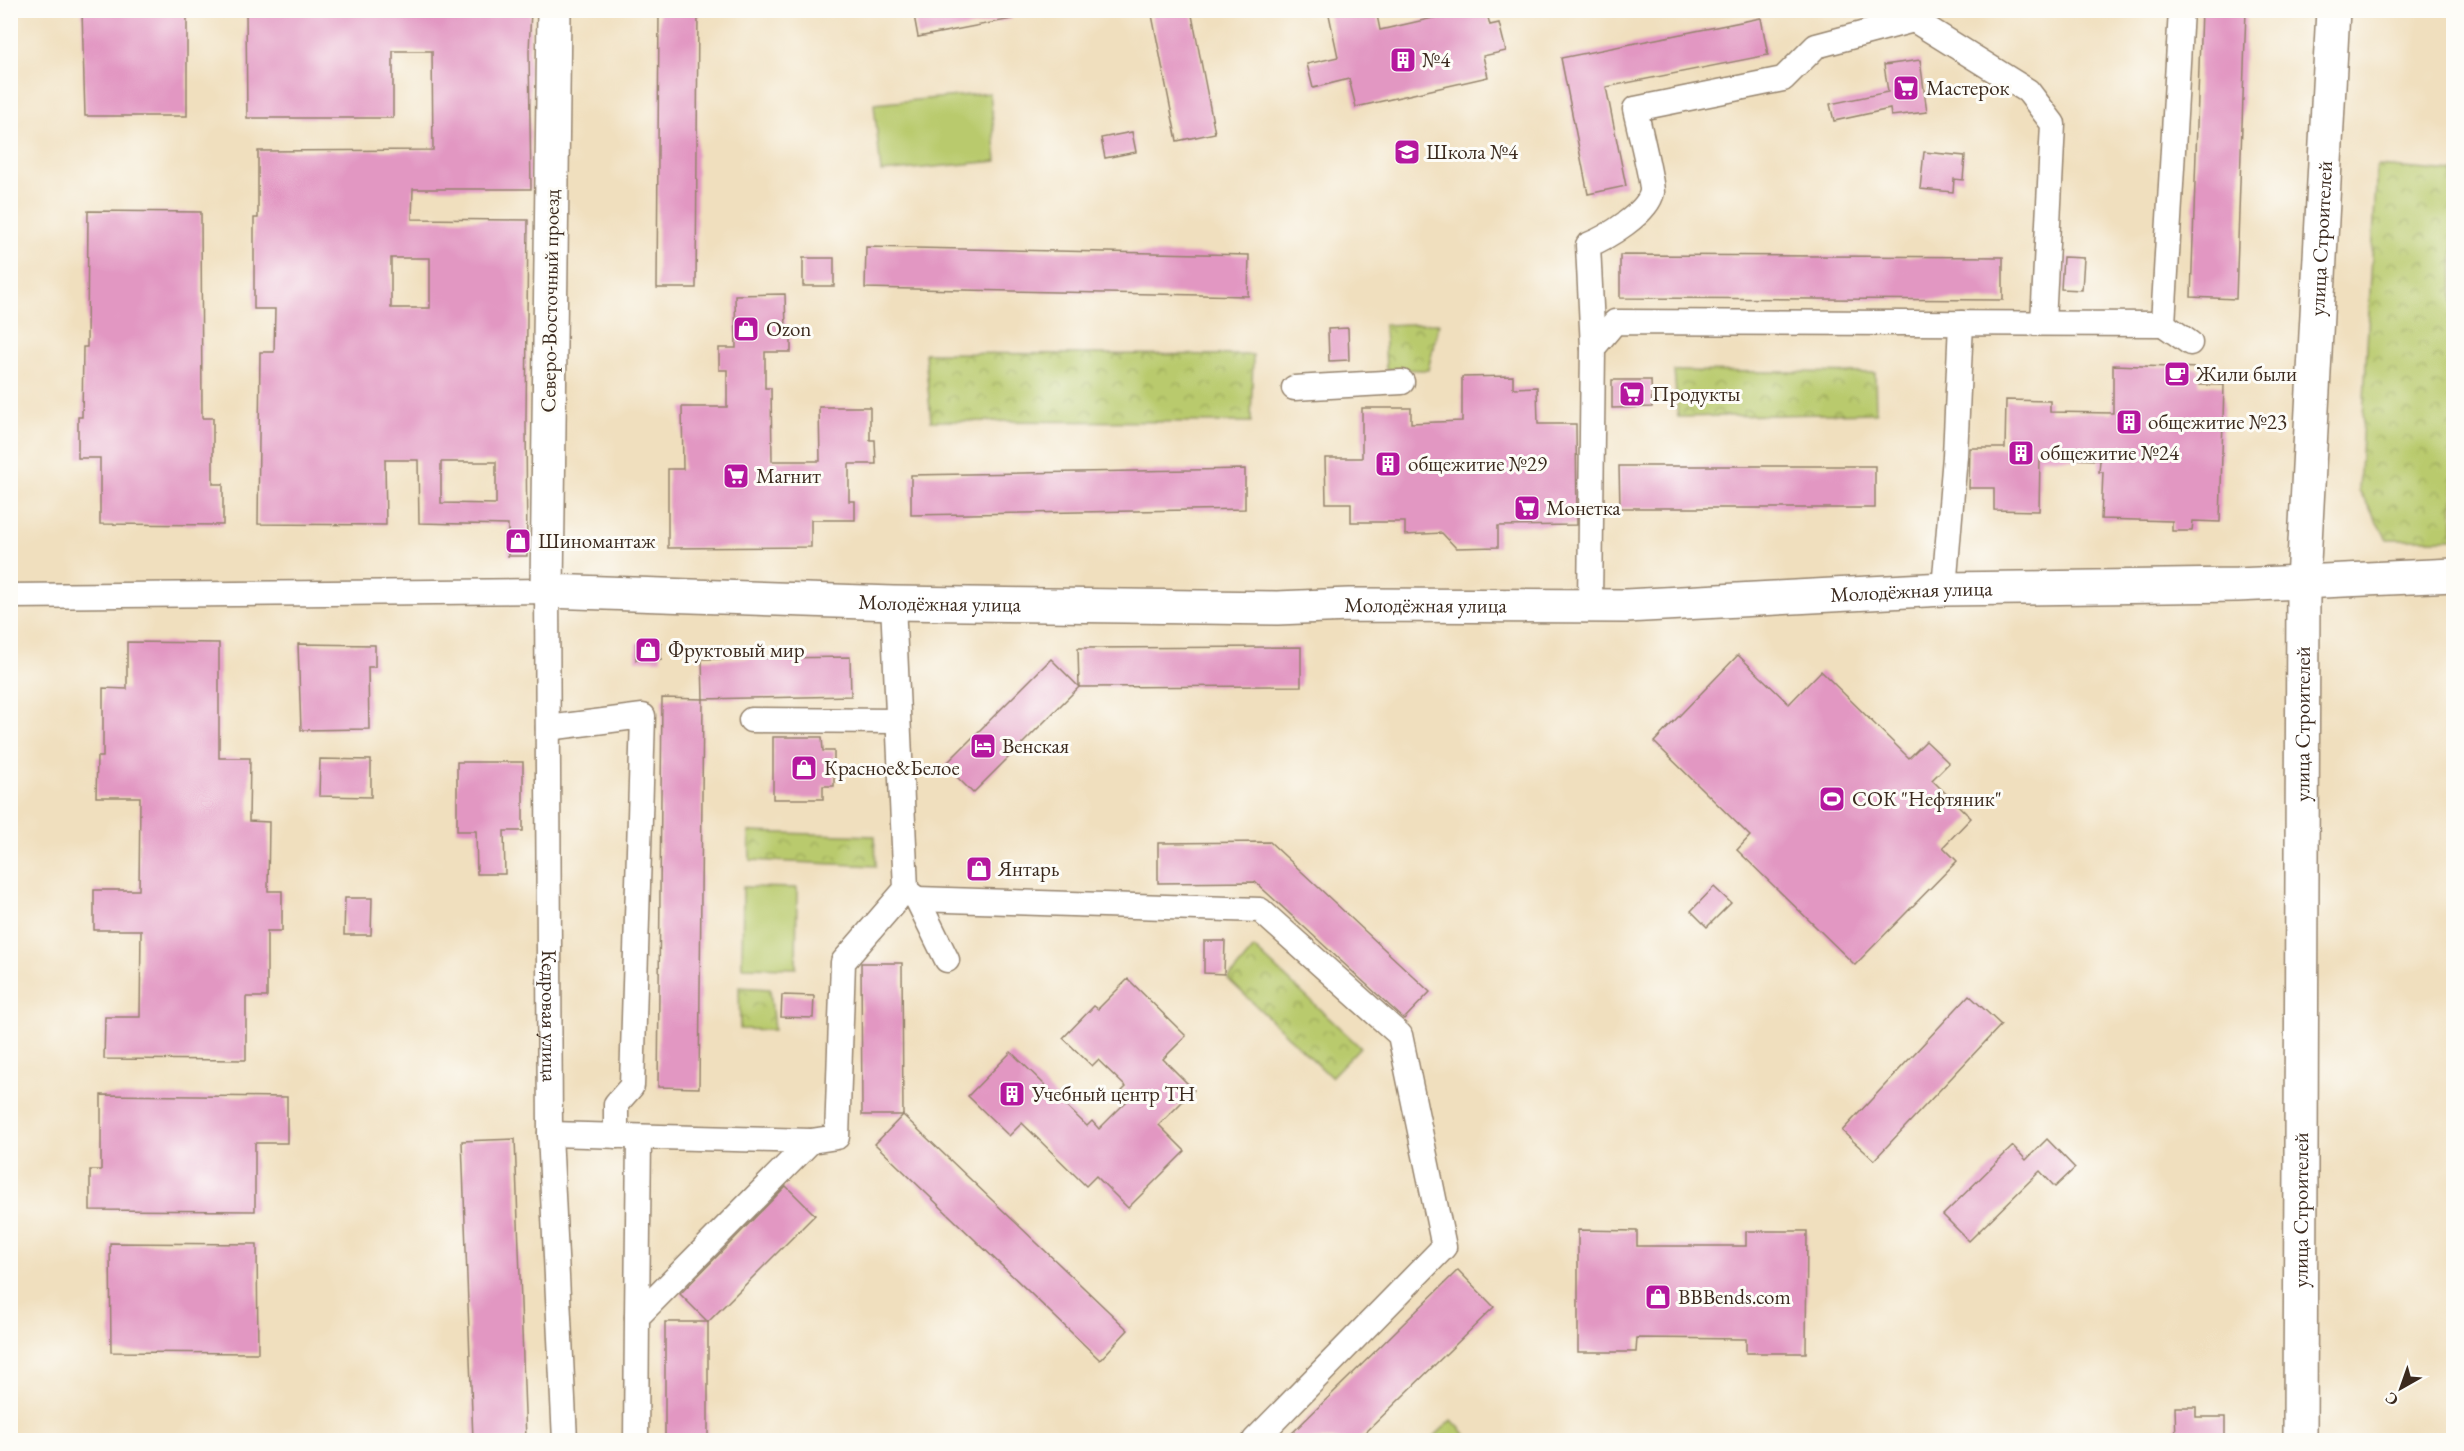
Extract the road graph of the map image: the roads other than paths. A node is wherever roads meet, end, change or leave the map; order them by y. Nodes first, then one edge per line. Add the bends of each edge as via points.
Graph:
1 (554, 10) edge
2 (2181, 10) edge
3 (2333, 10) edge
4 (1911, 15) edge
5 (1961, 323) junction
6 (2043, 323) junction
7 (2163, 324) junction
8 (2190, 343) dead end
9 (1593, 348) junction
10 (1402, 382) dead end
11 (1294, 388) dead end
12 (2454, 575) edge
13 (2303, 581) junction
14 (1944, 589) junction
15 (547, 591) junction
16 (10, 596) edge
17 (893, 603) junction
18 (1590, 604) junction
19 (751, 720) dead end
20 (897, 721) junction
21 (548, 728) junction
22 (911, 894) junction
23 (947, 960) dead end
24 (550, 1134) junction
25 (627, 1136) junction
26 (811, 1141) junction
27 (637, 1317) junction
28 (565, 1440) edge
29 (636, 1440) edge
30 (1255, 1440) edge
31 (2300, 1440) edge

1 - 15 street, Северо-Восточный проезд
2 - 7 street
3 - 13 street, улица Строителей
4 - 6 street via 2028,91 2053,124
4 - 9 street via 1816,46 1783,79 1635,109 1652,192 1643,208 1608,237 1588,245
5 - 6 street
5 - 9 street via 1615,322
5 - 14 street
6 - 7 street
7 - 8 street
9 - 18 street
10 - 11 street
12 - 13 street, Молодёжная улица
13 - 14 street, Молодёжная улица
13 - 31 street, улица Строителей
14 - 18 street, Молодёжная улица via 1626,606
15 - 16 street
15 - 17 street, Молодёжная улица
15 - 21 street, Кедровая улица
17 - 18 street, Молодёжная улица via 1277,608
17 - 20 street
19 - 20 street
20 - 22 street
21 - 24 street, Кедровая улица
21 - 25 street via 643,716 632,1086 616,1104
22 - 23 street
22 - 26 street via 843,962 837,1137
22 - 30 street via 1260,910 1400,1035 1444,1247
24 - 25 street
24 - 28 street, Кедровая улица
25 - 26 street
25 - 27 street
26 - 27 street
27 - 29 street

